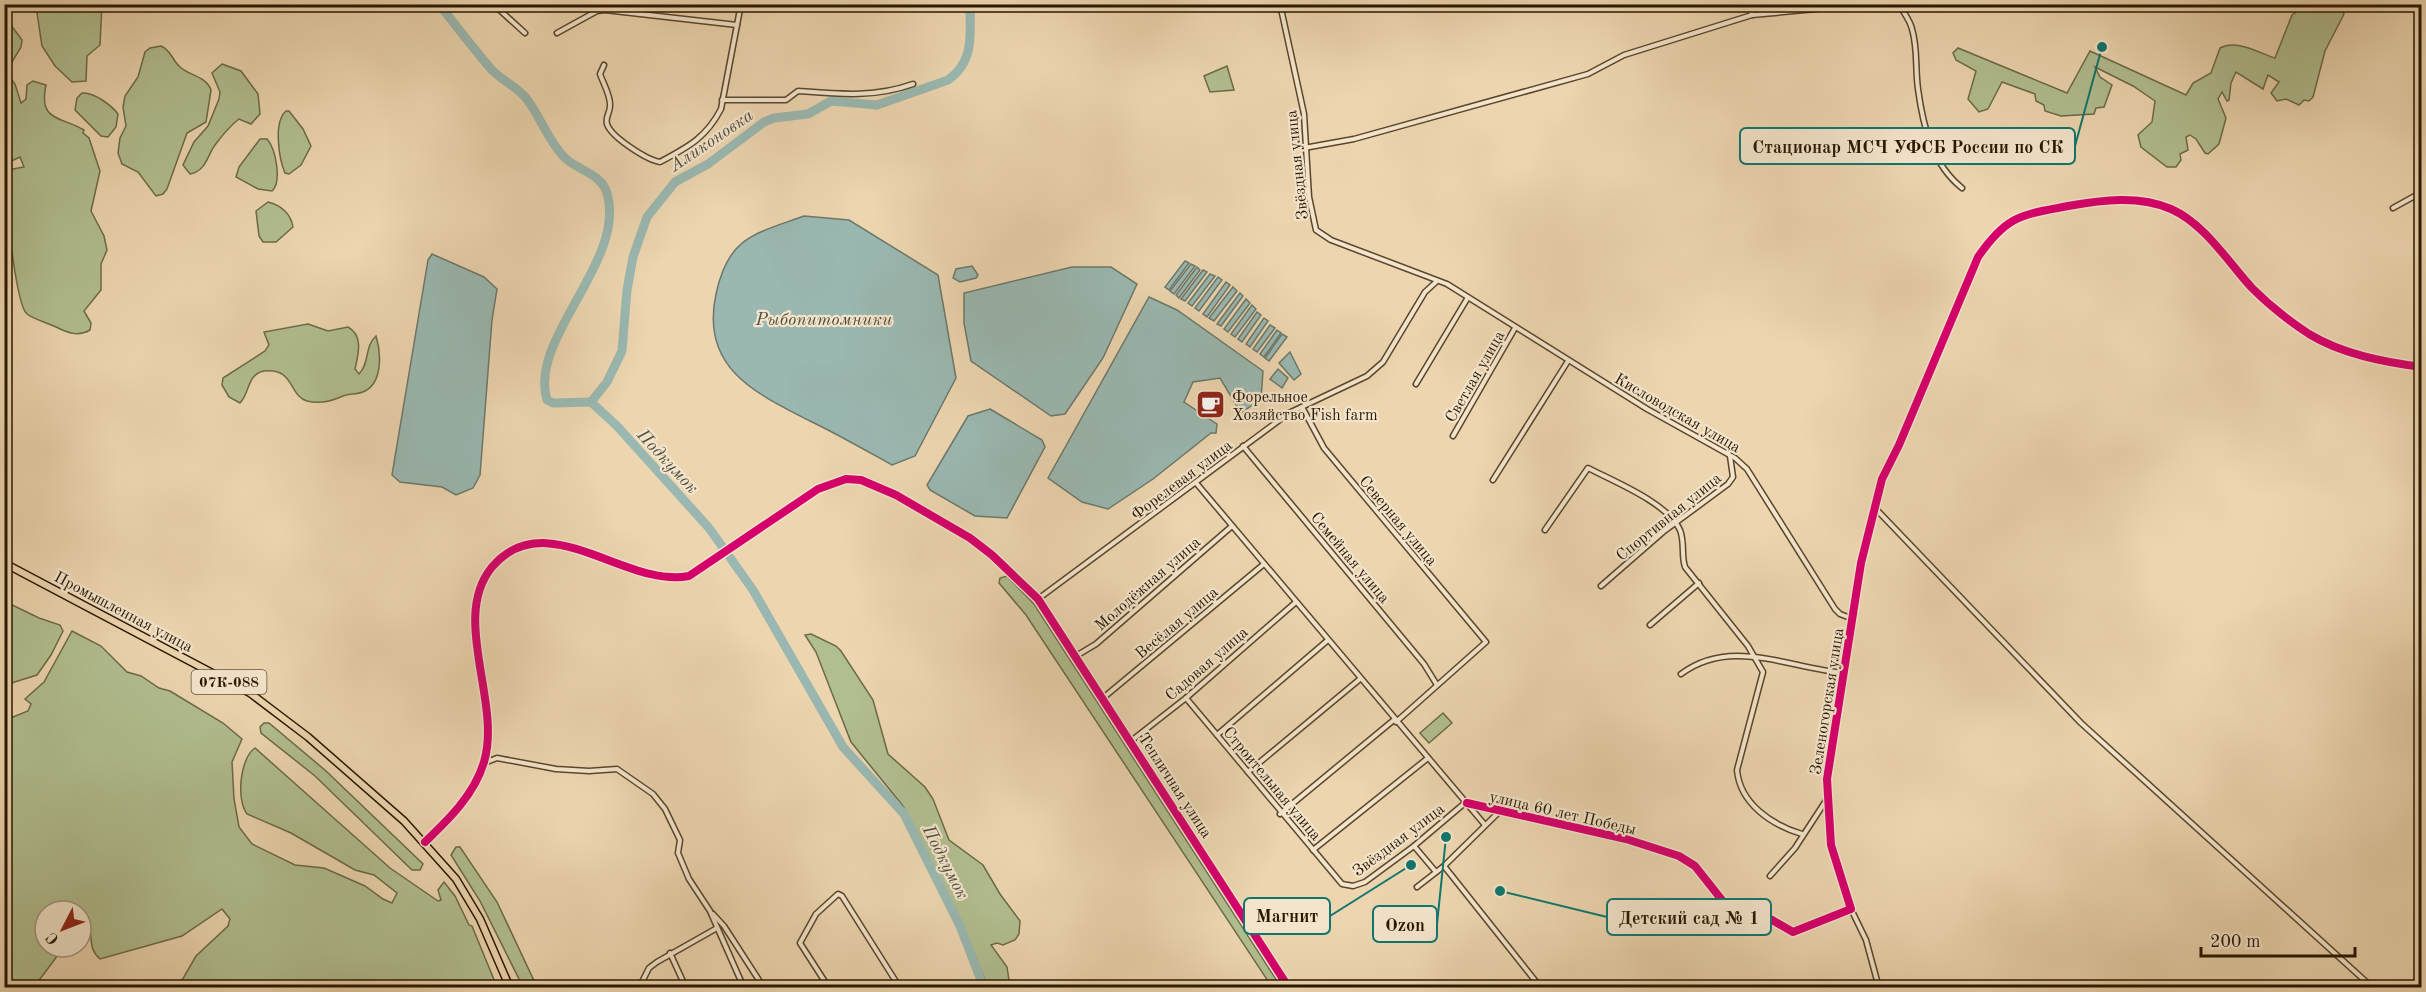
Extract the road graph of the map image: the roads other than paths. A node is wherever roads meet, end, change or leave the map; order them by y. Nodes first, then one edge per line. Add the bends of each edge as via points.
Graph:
1 (493, 4) edge
2 (741, 4) edge
3 (1280, 4) edge
4 (1749, 4) edge
5 (1869, 4) edge
6 (1899, 4) edge
7 (1752, 15) junction
8 (737, 25) junction
9 (525, 33) dead end
10 (557, 33) dead end
11 (604, 65) dead end
12 (913, 84) dead end
13 (722, 100) junction
14 (1304, 148) junction
15 (1962, 188) dead end
16 (2421, 192) edge
17 (2393, 208) dead end
18 (1436, 282) junction
19 (1467, 299) junction
20 (1515, 328) junction
21 (1568, 361) junction
22 (2421, 367) edge
23 (1416, 384) dead end
24 (1302, 407) junction
25 (1453, 436) dead end
26 (1243, 446) junction
27 (1730, 456) junction
28 (1493, 480) dead end
29 (1197, 483) junction
30 (1876, 509) junction
31 (1676, 523) junction
32 (1232, 526) junction
33 (1545, 530) dead end
34 (4, 563) edge
35 (1264, 564) junction
36 (1699, 583) junction
37 (1601, 586) dead end
38 (1038, 598) junction
39 (1296, 602) junction
40 (1853, 619) junction
41 (1650, 626) dead end
42 (1328, 640) junction
43 (1076, 656) junction
44 (1756, 657) junction
45 (1845, 673) junction
46 (1681, 674) dead end
47 (1360, 679) junction
48 (1437, 685) junction
49 (1103, 698) junction
50 (1186, 698) junction
51 (1395, 720) junction
52 (1217, 735) junction
53 (1131, 741) junction
54 (1428, 758) junction
55 (483, 763) junction
56 (1248, 772) junction
57 (1827, 798) junction
58 (1466, 803) junction
59 (1500, 811) junction
60 (1280, 813) junction
61 (1485, 825) junction
62 (1802, 834) junction
63 (425, 842) junction
64 (1414, 846) junction
65 (1313, 850) junction
66 (1444, 866) junction
67 (1436, 872) junction
68 (1770, 876) dead end
69 (1342, 884) joint
70 (1417, 887) dead end
71 (1851, 909) junction
72 (710, 911) junction
73 (717, 928) junction
74 (670, 953) junction
75 (510, 987) edge
76 (639, 987) edge
77 (686, 987) edge
78 (744, 987) edge
79 (764, 987) edge
80 (829, 987) edge
81 (900, 987) edge
82 (1290, 987) edge
83 (1541, 987) edge
84 (1879, 987) edge
85 (2373, 987) edge

1 - 9 street
2 - 8 street
3 - 14 street, Звёздная улица via 1304,114
4 - 7 street
5 - 7 street
6 - 15 street via 1912,26 1918,88 1932,151 1948,177
7 - 14 street via 1624,55 1588,74 1354,139
8 - 10 street via 604,10
8 - 13 street
11 - 13 street via 600,74 610,99 608,128 651,161 660,162 695,144 715,121
12 - 13 street via 879,94 798,91 786,100
14 - 18 street, Звёздная улица via 1316,230 1331,240 1410,268
16 - 17 street
18 - 19 street, Кисловодская улица via 1447,284
18 - 24 street, Форелевая улица via 1425,292 1383,362 1366,376
19 - 20 street, Кисловодская улица
19 - 23 street
20 - 21 street, Кисловодская улица
20 - 25 street, Светлая улица
21 - 27 street, Кисловодская улица
21 - 28 street
22 - 30 street, Зеленогорская улица via 2347,352 2309,334 2260,295 2189,219 2172,209 2130,199 2018,216 1994,234 1978,257 1882,479
24 - 26 street, Форелевая улица
24 - 48 street, Северная улица via 1324,448 1486,642
26 - 29 street, Форелевая улица
26 - 48 street, Семейная улица via 1424,664
27 - 31 street, Спортивная улица via 1733,477 1728,484
27 - 40 street, Кисловодская улица via 1747,470 1835,609
29 - 32 street, улица 60 лет Победы
29 - 38 street, Форелевая улица
30 - 40 street, Зеленогорская улица via 1865,541
30 - 85 street via 2081,723
31 - 33 street via 1647,499 1588,468
31 - 36 street via 1683,540 1682,559
31 - 37 street, Спортивная улица
32 - 35 street, улица 60 лет Победы
32 - 43 street, Молодёжная улица via 1096,644
34 - 63 main road, Промышленная улица / 07К-088 via 271,707
35 - 39 street, улица 60 лет Победы
35 - 49 street, Весёлая улица
36 - 41 street
36 - 44 street
38 - 43 street, Тепличная улица
38 - 55 street, Тепличная улица via 970,538 896,495 861,480 846,479 818,489 689,576 674,579 645,573 573,548 545,544 518,549 498,562 483,582 475,609 488,721
39 - 42 street, улица 60 лет Победы
39 - 50 street, Садовая улица
40 - 45 street, Зеленогорская улица
42 - 47 street, улица 60 лет Победы
42 - 52 street
43 - 49 street, Тепличная улица
44 - 45 street
44 - 46 street via 1706,659
44 - 62 street via 1761,664 1762,680 1752,705 1737,770 1738,782 1752,804 1773,823
45 - 57 street, Зеленогорская улица
47 - 51 street, улица 60 лет Победы
47 - 56 street
48 - 51 street
49 - 53 street, Тепличная улица
50 - 52 street, Строительная улица
50 - 53 street, Садовая улица
51 - 54 street, улица 60 лет Победы
51 - 60 street
52 - 56 street, Строительная улица
53 - 82 street, Тепличная улица
54 - 58 street, улица 60 лет Победы
54 - 65 street
55 - 63 street via 461,805
55 - 72 street via 497,758 556,769 617,769 653,794 665,809 680,840 678,853 689,879
56 - 60 street, Строительная улица
57 - 62 street
57 - 71 street, Зеленогорская улица via 1831,846
58 - 59 street, улица 60 лет Победы
58 - 61 street, улица 60 лет Победы
58 - 64 street, Звёздная улица
59 - 61 street
59 - 71 street, улица 60 лет Победы via 1626,839 1679,856 1695,866 1733,914 1760,913 1793,932
60 - 65 street, Строительная улица
61 - 66 street
62 - 68 street
63 - 75 main road, 07К-088 via 468,897
64 - 67 street
64 - 69 street, Звёздная улица via 1365,882
65 - 69 street, Строительная улица
66 - 67 street
66 - 83 street
67 - 70 street
71 - 84 street, Зеленогорская улица via 1866,940
72 - 73 street
72 - 79 street
73 - 74 street
73 - 78 street
74 - 76 street via 649,968
74 - 77 street
80 - 81 street via 800,943 816,914 838,894

